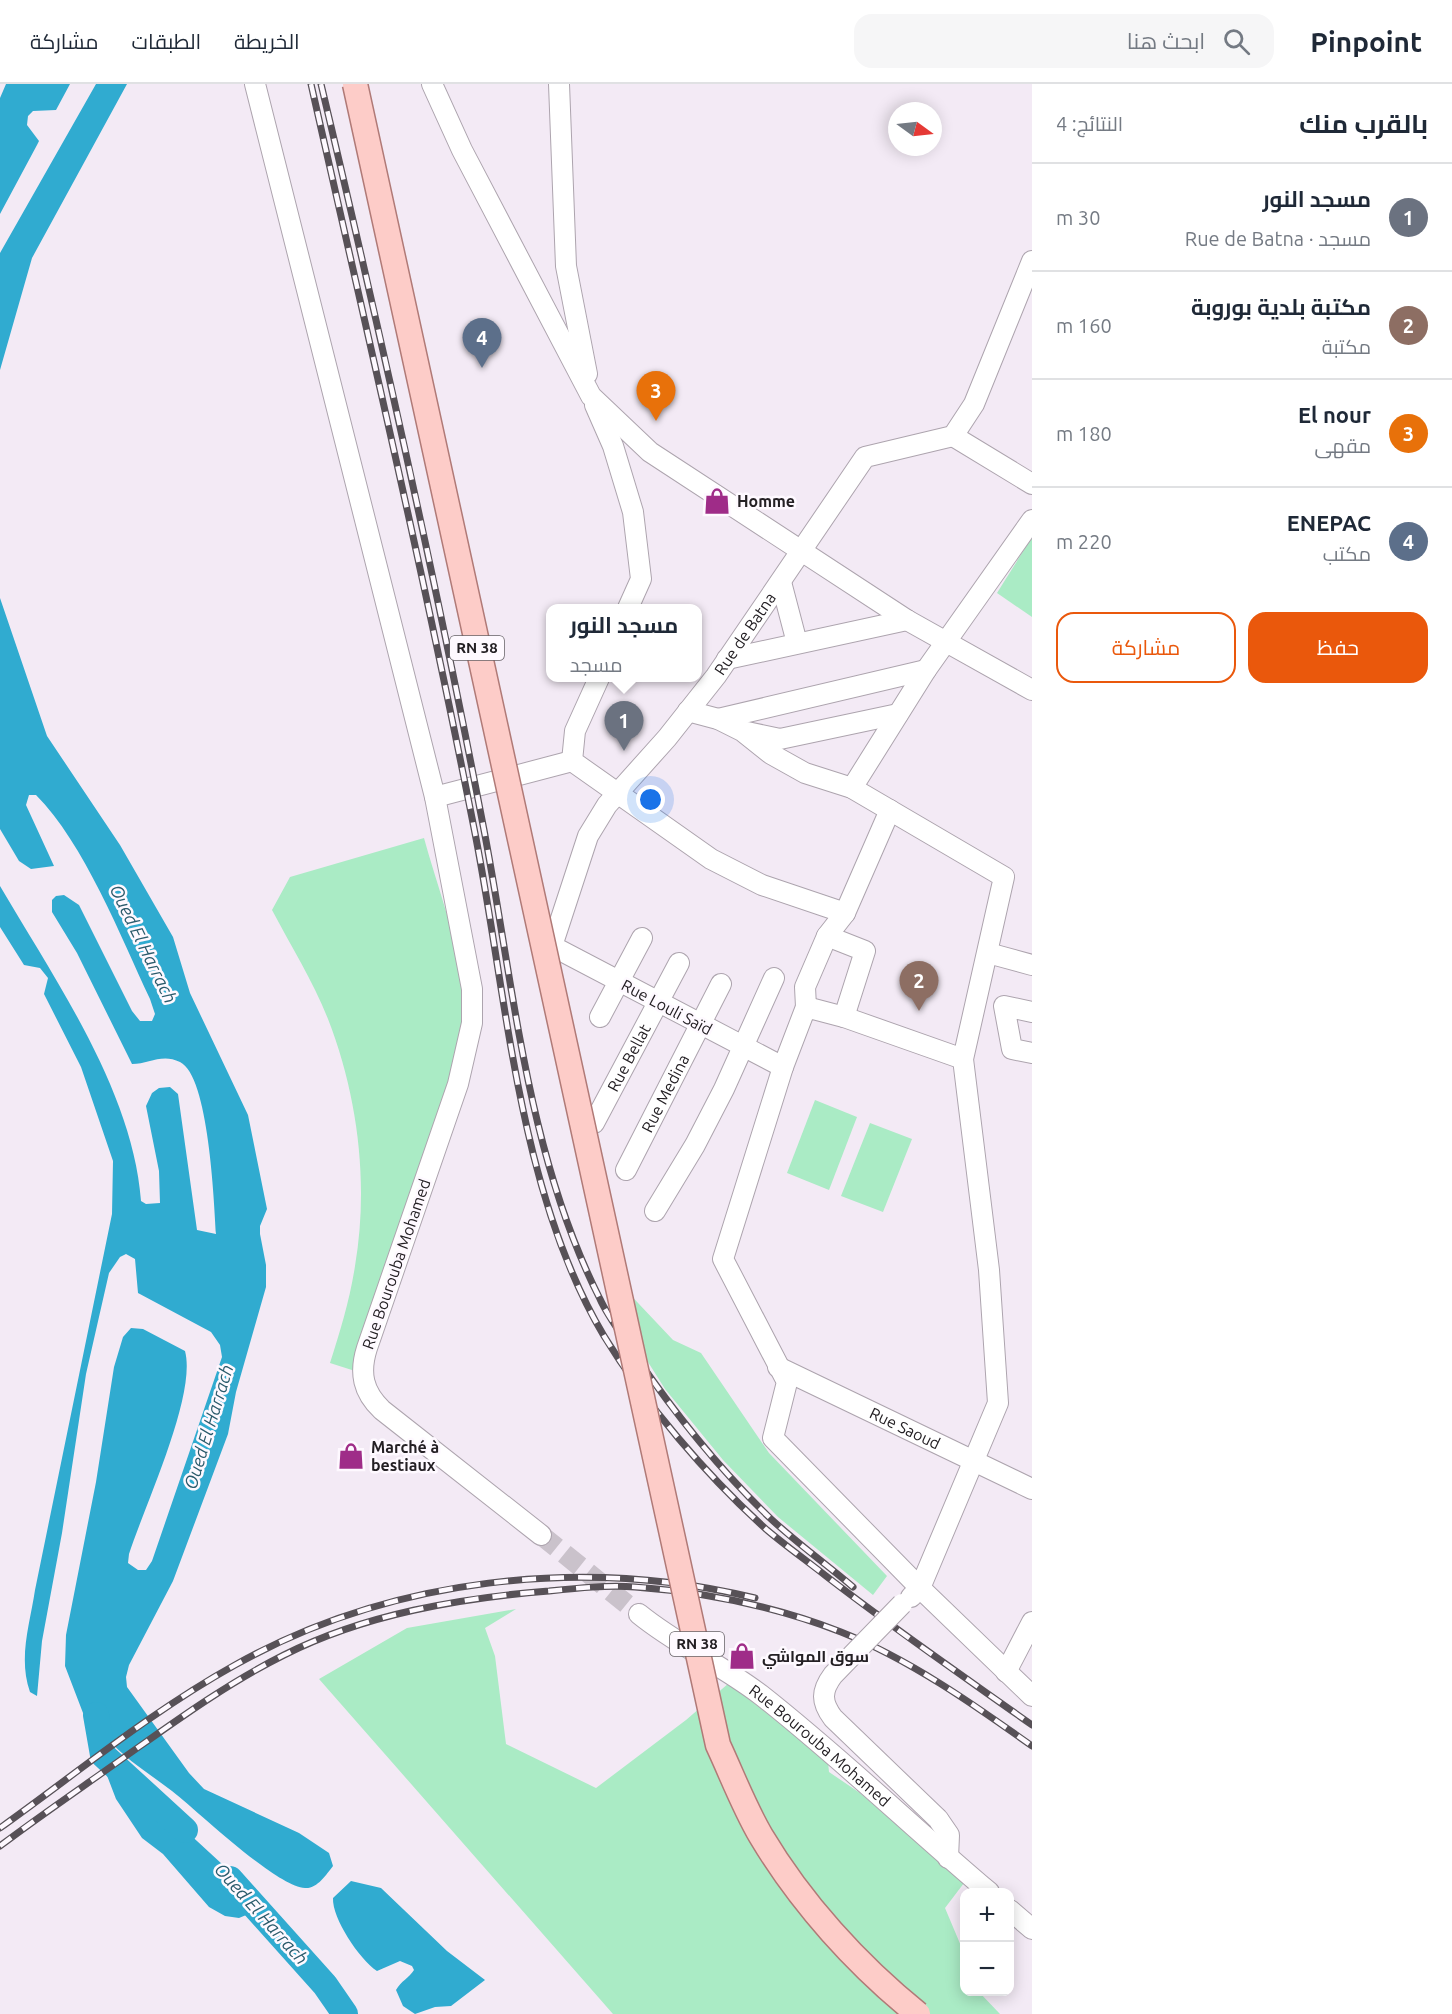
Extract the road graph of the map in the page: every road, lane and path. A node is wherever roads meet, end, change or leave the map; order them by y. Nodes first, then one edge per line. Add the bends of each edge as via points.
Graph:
1 (255, 84) edge
2 (355, 84) edge
3 (432, 84) edge
4 (558, 85) edge
5 (1032, 261) edge
6 (591, 396) junction
7 (953, 436) junction
8 (1032, 484) edge
9 (1032, 520) edge
10 (803, 550) junction
11 (781, 582) junction
12 (630, 604) edge
13 (907, 620) junction
14 (797, 644) junction
15 (947, 644) junction
16 (727, 658) junction
17 (926, 670) junction
18 (597, 682) edge
19 (1032, 690) edge
20 (688, 711) junction
21 (898, 714) junction
22 (718, 719) junction
23 (742, 731) junction
24 (573, 761) junction
25 (852, 788) junction
26 (619, 791) junction
27 (435, 797) junction
28 (890, 810) junction
29 (845, 913) junction
30 (827, 936) junction
31 (642, 938) dead end
32 (552, 946) joint
33 (988, 954) junction
34 (679, 963) dead end
35 (1032, 965) edge
36 (774, 978) dead end
37 (620, 982) junction
38 (721, 984) dead end
39 (660, 1003) junction
40 (806, 1007) junction
41 (1032, 1012) edge
42 (600, 1017) dead end
43 (844, 1017) junction
44 (700, 1024) junction
45 (742, 1046) junction
46 (1032, 1053) edge
47 (963, 1059) junction
48 (783, 1067) junction
49 (594, 1123) dead end
50 (626, 1170) dead end
51 (656, 1212) dead end
52 (778, 1367) junction
53 (974, 1462) junction
54 (1032, 1489) edge
55 (541, 1535) tunnel mouth
56 (920, 1588) junction
57 (639, 1614) tunnel mouth
58 (1032, 1622) edge
59 (1006, 1672) junction
60 (1032, 1696) edge
61 (948, 1858) junction
62 (983, 1888) edge
63 (1014, 1913) edge
64 (1032, 1929) edge
65 (918, 2014) edge

1 - 27 street, Rue Bourouba Mohamed
2 - 65 main road, RN 38, bridge via 718,1745 762,1836 809,1906
3 - 6 street via 462,150
4 - 6 street via 566,266
5 - 7 street via 974,404
6 - 10 street via 650,452
6 - 12 street via 613,446 633,512 641,579
7 - 8 street
7 - 10 street, Rue de Batna via 865,457
9 - 15 street
10 - 11 street, Rue de Batna
10 - 13 street
11 - 14 street
11 - 16 street, Rue de Batna
13 - 14 street
13 - 15 street
14 - 16 street
15 - 17 street
15 - 19 street
16 - 20 street, Rue de Batna
17 - 21 street
17 - 22 street
18 - 24 street via 575,731
20 - 22 street
20 - 26 street, Rue de Batna
21 - 23 street via 780,739
21 - 25 street
22 - 23 street
23 - 25 street via 771,754 805,773
24 - 26 street
24 - 27 street
25 - 28 street
26 - 29 street via 711,859 762,885
26 - 32 street, Rue de Batna via 588,836
27 - 55 street, Rue Bourouba Mohamed via 466,945 472,1023 458,1084 362,1370 368,1392 382,1410
28 - 29 street
28 - 33 street via 1004,877
29 - 30 street
30 - 40 street via 805,987
30 - 43 street via 865,951
31 - 37 street
32 - 37 street, Rue Louli Saïd
33 - 35 street
33 - 47 street
34 - 39 street, Rue Bellat
36 - 45 street
37 - 39 street, Rue Louli Saïd
37 - 42 street
38 - 44 street, Rue Medina
39 - 44 street, Rue Louli Saïd
39 - 49 street, Rue Bellat
40 - 43 street
40 - 48 street
41 - 46 street via 1004,1006 1012,1049
43 - 47 street
44 - 45 street, Rue Louli Saïd
44 - 50 street, Rue Medina
45 - 48 street, Rue Louli Saïd
45 - 51 street via 700,1136
47 - 53 street via 988,1270 998,1403
48 - 52 street via 723,1259
52 - 53 street, Rue Saoud
52 - 56 street via 787,1382 774,1438
53 - 54 street, Rue Saoud
53 - 56 street
56 - 59 street
56 - 61 street, bridge via 833,1675 823,1695 833,1718 938,1819 949,1835
57 - 61 street, Rue Bourouba Mohamed via 759,1694 849,1768
58 - 59 street
59 - 60 street
61 - 62 street, Rue Bourouba Mohamed
63 - 64 street

